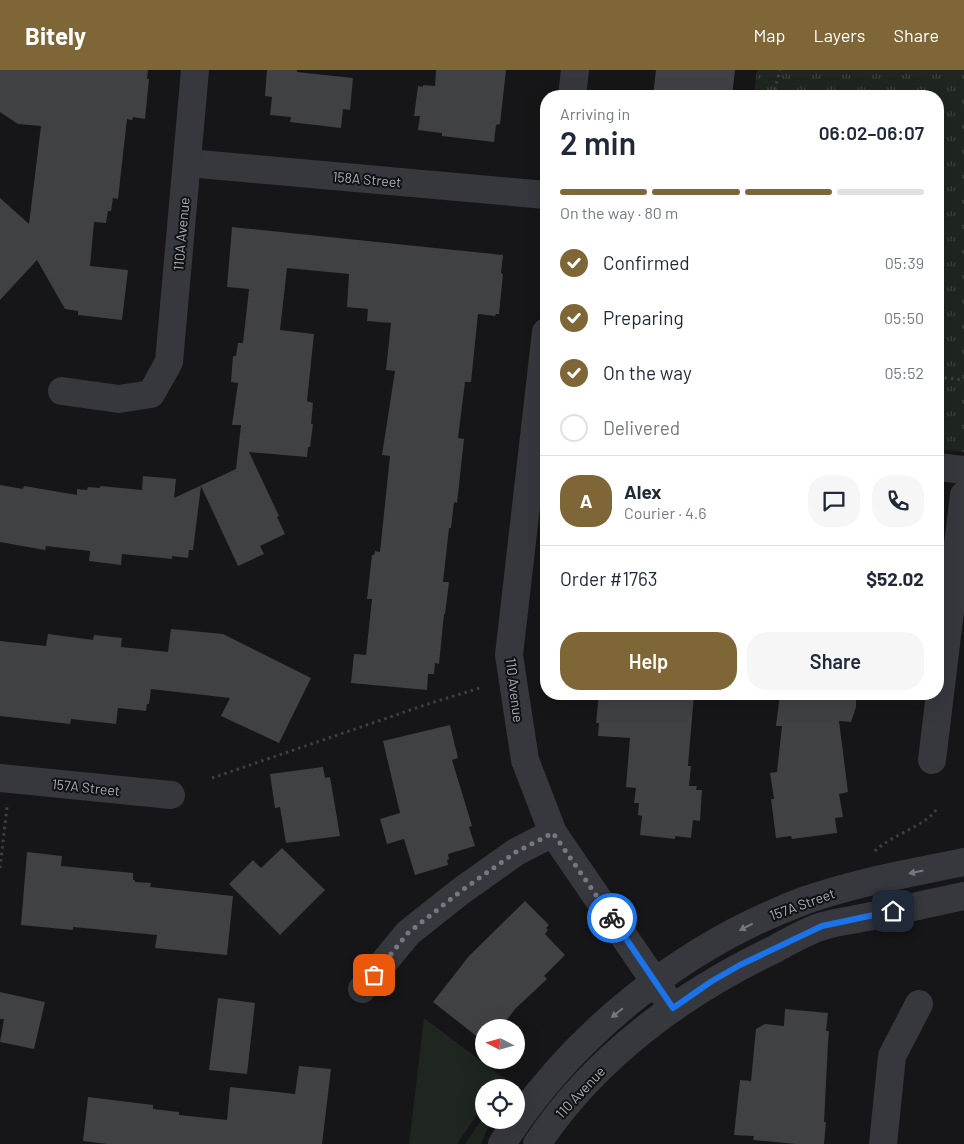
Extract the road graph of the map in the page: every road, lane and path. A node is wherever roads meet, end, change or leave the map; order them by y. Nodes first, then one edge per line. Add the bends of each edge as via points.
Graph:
1 (195, 70) edge
2 (575, 70) edge
3 (780, 70) edge
4 (573, 90) edge
5 (775, 90) edge
6 (188, 163) junction
7 (540, 194) edge
8 (944, 378) edge
9 (964, 380) edge
10 (62, 392) dead end
11 (540, 436) edge
12 (944, 468) edge
13 (964, 470) edge
14 (964, 495) edge
15 (944, 661) edge
16 (483, 688) dead end
17 (939, 700) edge
18 (932, 760) dead end
19 (212, 778) dead end
20 (4, 790) edge
21 (171, 795) dead end
22 (937, 808) dead end
23 (553, 833) junction
24 (871, 855) dead end
25 (964, 862) edge
26 (0, 868) edge
27 (964, 896) edge
28 (656, 982) junction
29 (362, 989) dead end
30 (920, 1004) dead end
31 (673, 1008) junction
32 (502, 1144) edge
33 (537, 1144) edge
34 (883, 1144) edge

1 - 6 street, 110A Avenue
2 - 4 street
3 - 5 path
6 - 7 street, 158A Street
6 - 10 street, 110A Avenue via 169,362 151,394 119,399
8 - 9 path
11 - 23 street, 110 Avenue via 509,655 525,760
12 - 13 street
14 - 15 street
16 - 19 path
17 - 18 street
20 - 21 street, 157A Street
20 - 26 path
22 - 24 path via 927,819 884,843
23 - 28 street, 110 Avenue
23 - 29 street via 508,858 408,933
25 -> 28 street, 157A Street via 873,881 808,900 736,932
27 - 31 street, 157A Street via 822,926 740,965
28 - 31 street, 110 Avenue
28 -> 32 street via 611,1018 564,1063 521,1115
30 - 34 street via 892,1056
31 - 33 street, 110 Avenue via 633,1038 593,1076

